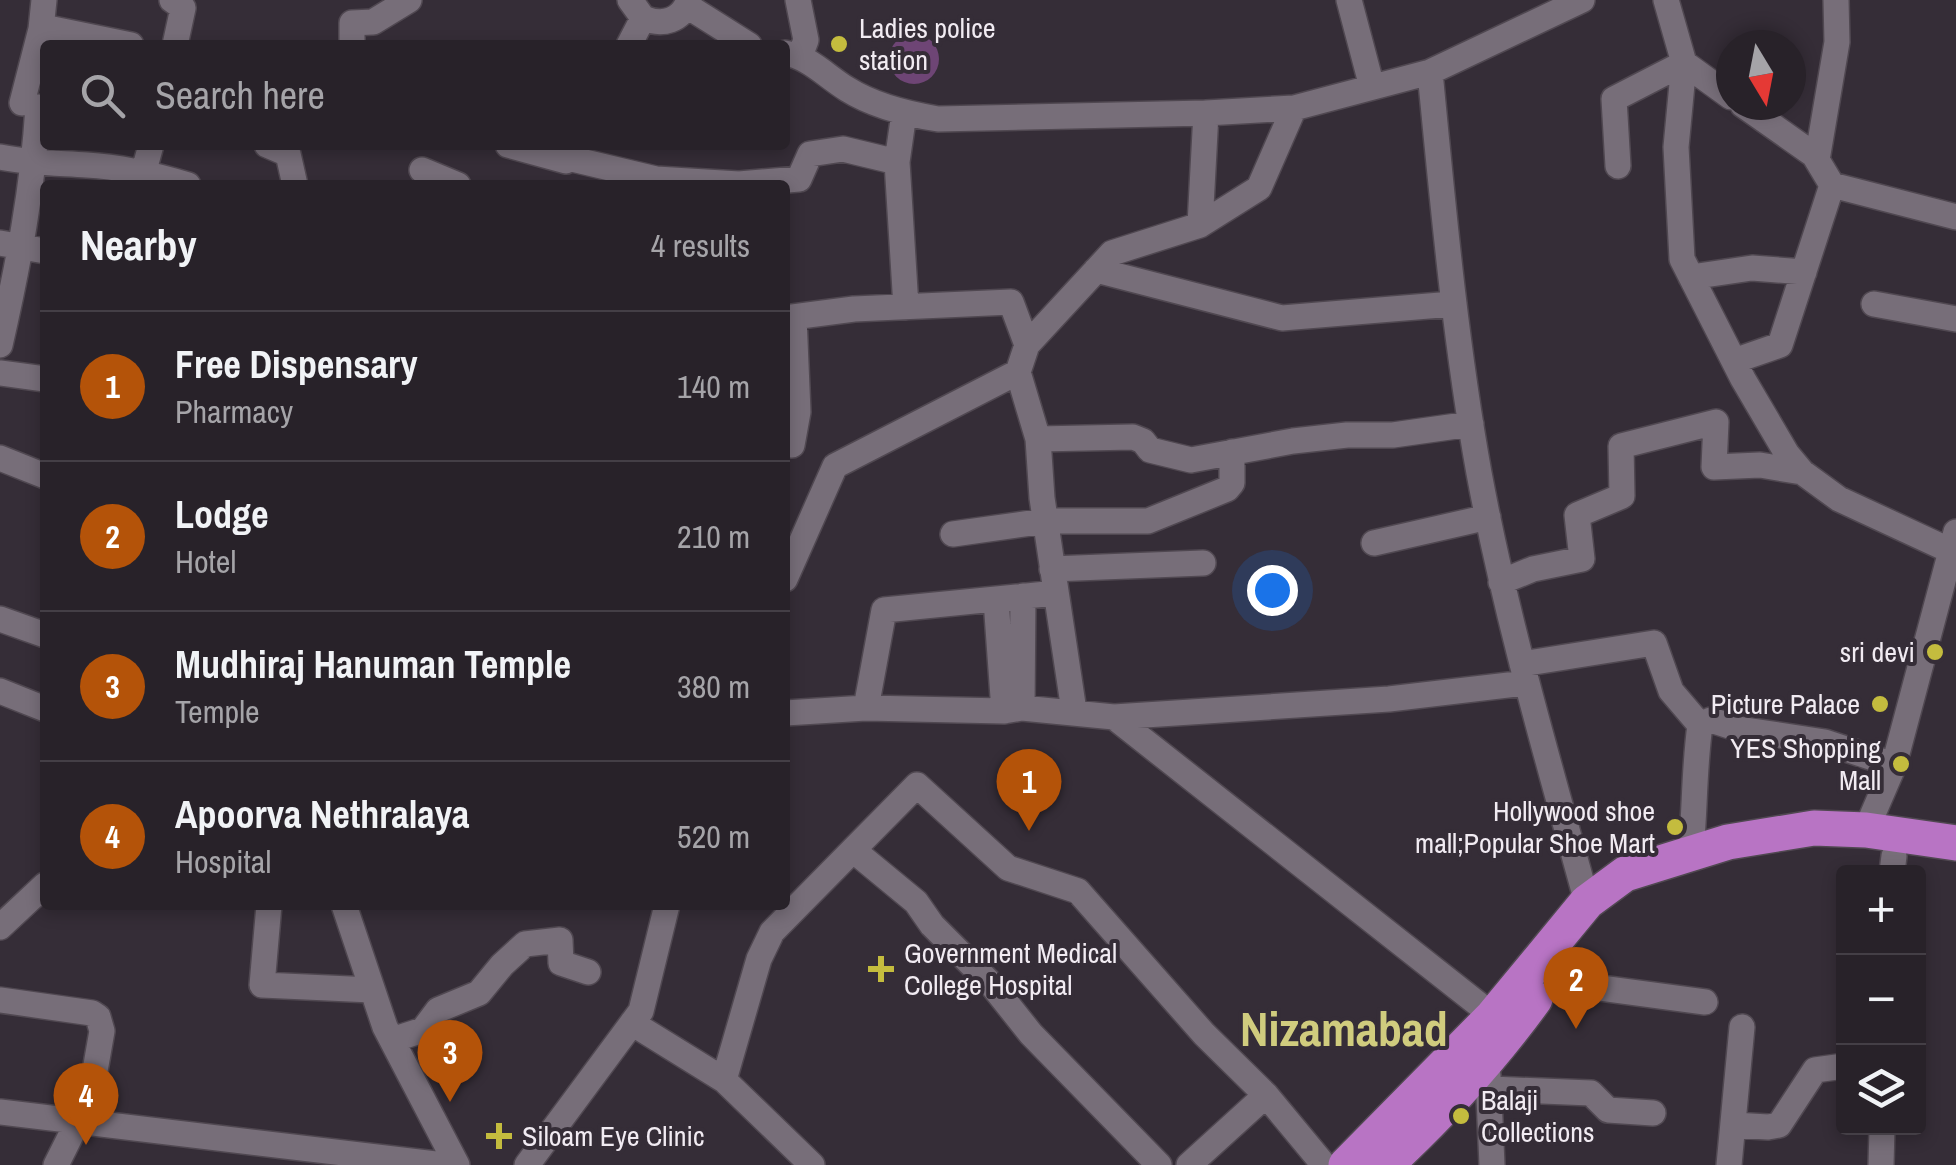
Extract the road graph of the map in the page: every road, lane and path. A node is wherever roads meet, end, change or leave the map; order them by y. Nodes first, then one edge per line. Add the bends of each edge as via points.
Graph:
1 (44, 0) edge
2 (172, 0) edge
3 (409, 0) edge
4 (798, 0) edge
5 (1349, 0) edge
6 (1582, 0) edge
7 (1666, 0) edge
8 (1836, 0) edge
9 (688, 3) edge
10 (1548, 8) edge
11 (636, 9) edge
12 (42, 29) junction
13 (102, 40) edge
14 (176, 40) edge
15 (352, 40) edge
16 (630, 40) edge
17 (742, 40) edge
18 (792, 54) edge
19 (1684, 63) junction
20 (1430, 72) junction
21 (1716, 86) edge
22 (1372, 87) junction
23 (26, 104) edge
24 (1294, 108) junction
25 (904, 113) junction
26 (1206, 113) junction
27 (1762, 120) edge
28 (150, 150) edge
29 (279, 150) edge
30 (539, 150) edge
31 (570, 155) edge
32 (0, 157) edge
33 (1816, 160) junction
34 (897, 162) junction
35 (35, 164) junction
36 (1618, 166) dead end
37 (422, 170) dead end
38 (142, 178) edge
39 (294, 180) edge
40 (446, 180) edge
41 (554, 180) edge
42 (672, 180) edge
43 (786, 180) edge
44 (1832, 185) junction
45 (1956, 216) edge
46 (1200, 225) junction
47 (22, 247) edge
48 (1096, 270) junction
49 (1804, 272) junction
50 (1691, 276) junction
51 (1453, 304) junction
52 (1874, 304) dead end
53 (906, 307) junction
54 (790, 318) edge
55 (1956, 319) edge
56 (790, 328) edge
57 (0, 345) edge
58 (1027, 345) junction
59 (1734, 360) junction
60 (1018, 372) junction
61 (0, 373) edge
62 (40, 378) edge
63 (1470, 424) junction
64 (1038, 439) junction
65 (792, 445) dead end
66 (1232, 452) junction
67 (0, 458) edge
68 (1802, 472) junction
69 (40, 474) edge
70 (1488, 518) junction
71 (1045, 521) junction
72 (952, 534) dead end
73 (1374, 542) dead end
74 (1955, 545) edge
75 (790, 564) edge
76 (1203, 564) dead end
77 (1054, 581) junction
78 (1501, 582) junction
79 (1024, 596) junction
80 (996, 600) junction
81 (0, 619) edge
82 (40, 633) edge
83 (1524, 674) junction
84 (0, 691) edge
85 (40, 707) edge
86 (866, 708) junction
87 (1013, 709) junction
88 (1074, 711) junction
89 (790, 713) edge
90 (1114, 717) junction
91 (1700, 726) junction
92 (1894, 764) junction
93 (1866, 830) junction
94 (1956, 842) edge
95 (853, 850) junction
96 (1692, 850) junction
97 (1893, 864) edge
98 (1956, 864) edge
99 (40, 890) edge
100 (1587, 902) junction
101 (269, 910) edge
102 (346, 910) edge
103 (658, 910) edge
104 (0, 927) edge
105 (588, 972) dead end
106 (1548, 980) junction
107 (372, 990) junction
108 (0, 1000) edge
109 (1706, 1002) dead end
110 (632, 1023) junction
111 (1742, 1027) dead end
112 (392, 1040) junction
113 (1492, 1046) junction
114 (1836, 1067) edge
115 (724, 1080) junction
116 (1266, 1095) junction
117 (0, 1112) edge
118 (1653, 1113) dead end
119 (82, 1121) junction
120 (1733, 1124) junction
121 (1882, 1135) edge
122 (332, 1158) edge
123 (56, 1165) edge
124 (444, 1165) edge
125 (458, 1165) edge
126 (526, 1165) edge
127 (812, 1165) edge
128 (1159, 1165) edge
129 (1189, 1165) edge
130 (1324, 1165) edge
131 (1346, 1165) edge
132 (1386, 1165) edge
133 (1492, 1165) edge
134 (1729, 1165) edge
135 (1881, 1165) edge

1 - 12 street
2 - 14 street via 184,8
3 - 15 street via 373,22 352,23
4 - 18 street via 806,40
5 - 22 street
6 - 10 street
7 - 19 street
8 - 33 street via 1837,42
9 - 11 street via 672,20 652,22
9 - 17 street
10 - 20 street
11 - 16 street
12 - 13 street
12 - 23 street
18 - 25 street via 850,91
19 - 21 street
19 - 36 street via 1614,99
19 - 50 street via 1676,147 1682,259
20 - 22 street
20 - 51 street
22 - 24 street
23 - 35 street
24 - 26 street
24 - 46 street via 1259,188
25 - 26 street via 938,119
25 - 34 street
26 - 46 street
27 - 33 street
28 - 38 street
29 - 39 street via 288,154
30 - 31 street
31 - 41 street
31 - 42 street
32 - 35 street
33 - 44 street
34 - 43 street via 827,151 810,154 798,179
34 - 53 street
35 - 38 street via 88,165
35 - 47 street
37 - 40 street
44 - 45 street
44 - 49 street
46 - 48 street via 1112,252
47 - 57 street
48 - 51 street via 1282,318
48 - 58 street
49 - 50 street via 1752,268
49 - 59 street via 1780,344
50 - 59 street
51 - 63 street
52 - 55 street
53 - 54 street
53 - 58 street via 1011,302
56 - 65 street via 798,412
58 - 60 street
59 - 68 street
60 - 64 street
60 - 75 street via 835,466
61 - 62 street
63 - 66 street
63 - 70 street
64 - 66 street via 1133,438 1150,450 1191,460
64 - 71 street
66 - 71 street via 1227,489 1152,520
67 - 69 street
68 - 74 street via 1839,499
68 - 78 street via 1714,467 1716,422 1621,446 1622,496 1577,516 1582,560
70 - 73 street
70 - 78 street
71 - 72 street
71 - 77 street
74 - 92 street
76 - 77 street
77 - 79 street
77 - 88 street
78 - 83 street
79 - 80 street
79 - 87 street
80 - 86 street via 884,610
80 - 87 street
81 - 82 street
83 - 90 street via 1389,699
83 - 91 street via 1654,643 1671,691
83 - 100 street
84 - 85 street
86 - 87 street
86 - 89 street
87 - 88 street
88 - 90 street
90 - 113 street
91 - 92 street via 1711,720 1826,742
91 - 96 street
92 - 93 street
93 - 94 highway
93 - 96 highway via 1769,833
95 - 115 street via 772,932
95 - 116 street via 917,786 1008,868 1078,892
95 - 128 street via 916,902 1031,1034
96 - 100 highway via 1625,874
97 - 98 highway
97 - 106 highway via 1830,848 1751,856 1640,888 1595,922
99 - 104 street
100 - 113 highway
101 - 107 street via 262,985
102 - 107 street
103 - 110 street via 641,1010
105 - 112 street via 562,963 560,940 526,944 479,994 438,1010 423,1030
106 - 109 street
106 - 113 highway
107 - 112 street
108 - 119 street via 98,1016 102,1030
110 - 115 street
110 - 126 street
111 - 120 street
112 - 125 street
113 - 118 street via 1591,1093 1608,1110
113 - 131 highway
113 - 132 highway via 1431,1122
113 - 133 street
114 - 120 street via 1815,1070 1779,1125
115 - 127 street
116 - 129 street
116 - 130 street
117 - 119 street
119 - 122 street
119 - 123 street
120 - 134 street
121 - 135 street
122 - 124 street

